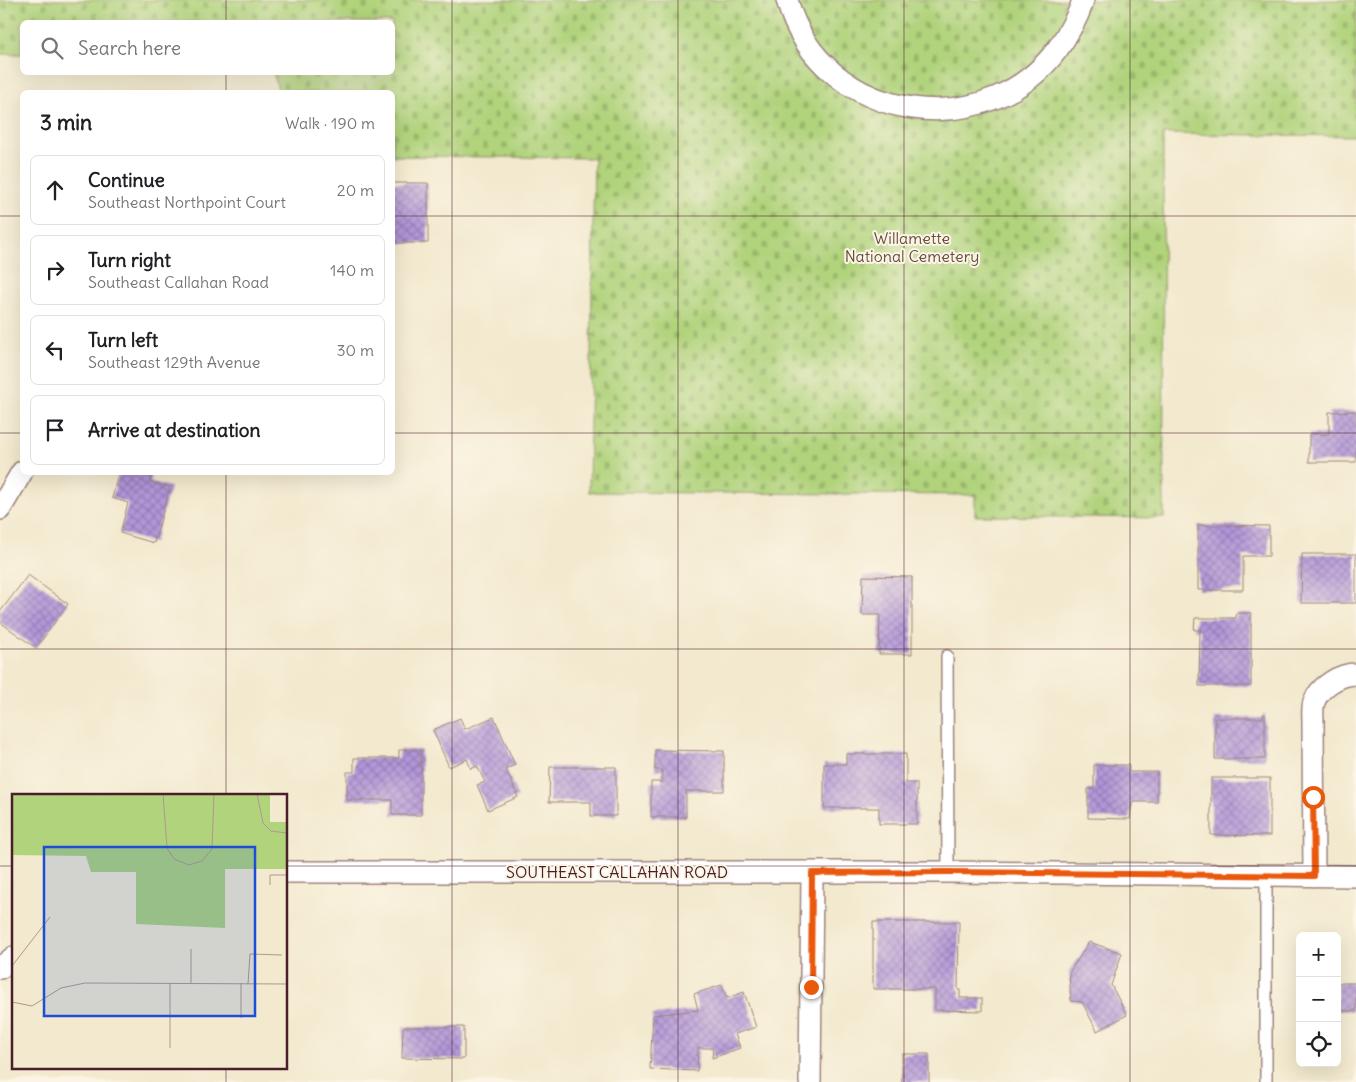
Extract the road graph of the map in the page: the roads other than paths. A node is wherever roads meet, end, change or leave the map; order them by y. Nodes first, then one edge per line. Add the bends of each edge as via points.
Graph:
1 (787, 0) edge
2 (1083, 0) edge
3 (20, 475) edge
4 (0, 509) edge
5 (947, 656) dead end
6 (1356, 674) edge
7 (288, 872) edge
8 (948, 872) junction
9 (812, 873) junction
10 (1266, 875) junction
11 (1314, 876) junction
12 (1356, 876) edge
13 (12, 959) edge
14 (0, 968) edge
15 (810, 1082) edge
16 (1266, 1082) edge

1 - 2 street via 812,52 833,72 882,102 933,111 959,109 1018,87 1056,52
3 - 4 street
5 - 8 lane
6 - 11 street via 1347,674 1328,683 1314,702
7 - 9 street, SOUTHEAST CALLAHAN ROAD
8 - 9 street, SOUTHEAST CALLAHAN ROAD
8 - 10 street, SOUTHEAST CALLAHAN ROAD
9 - 15 street
10 - 11 street, SOUTHEAST CALLAHAN ROAD
10 - 16 lane
11 - 12 street, SOUTHEAST CALLAHAN ROAD
13 - 14 street

